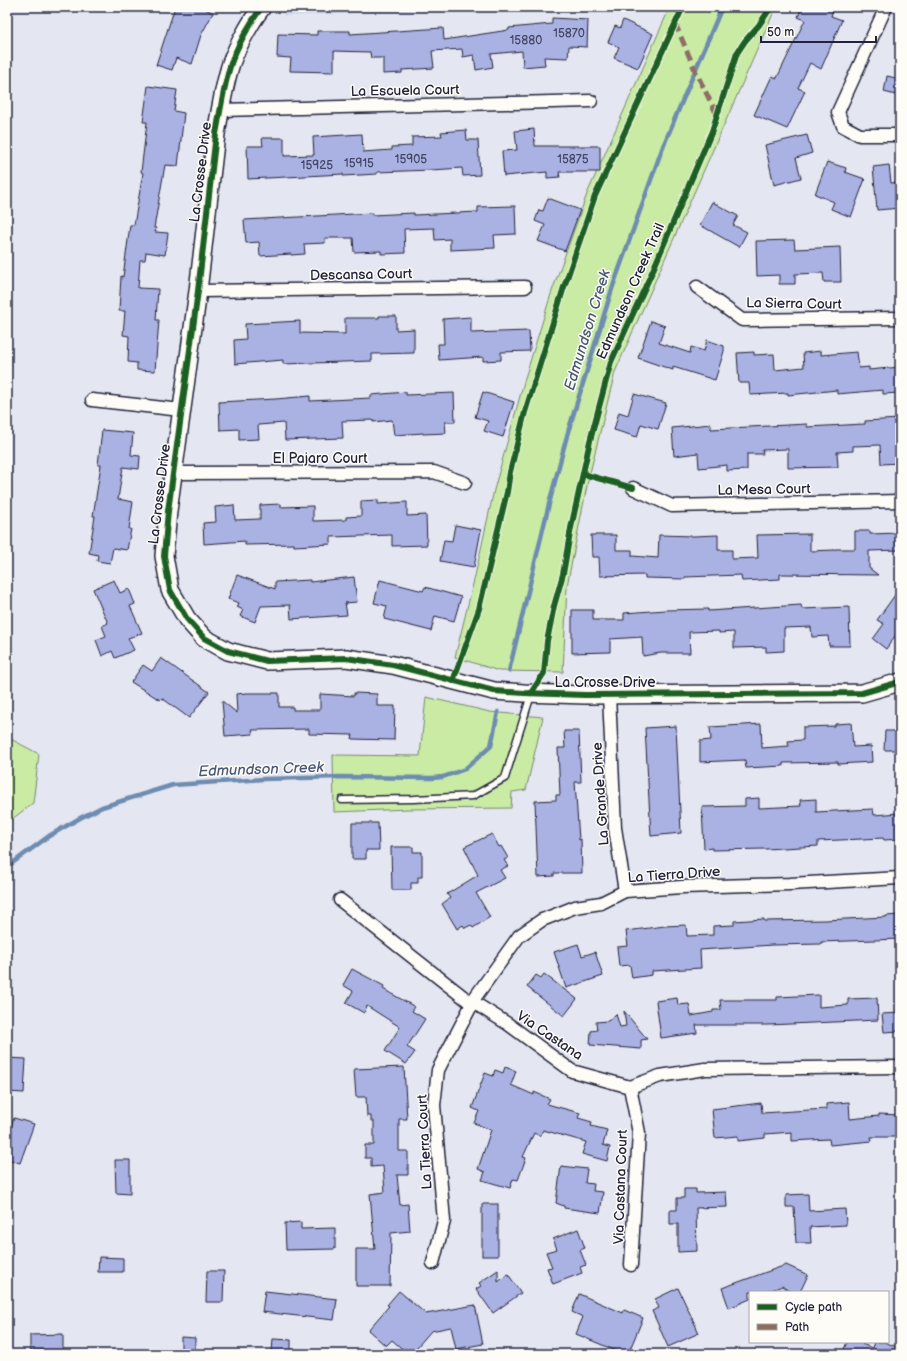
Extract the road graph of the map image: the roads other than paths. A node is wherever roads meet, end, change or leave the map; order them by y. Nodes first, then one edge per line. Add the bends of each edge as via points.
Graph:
1 (262, 7) edge
2 (886, 7) edge
3 (591, 100) dead end
4 (220, 110) junction
5 (900, 135) edge
6 (525, 286) dead end
7 (697, 287) dead end
8 (198, 291) junction
9 (900, 318) edge
10 (92, 400) dead end
11 (181, 410) junction
12 (173, 474) junction
13 (465, 483) dead end
14 (633, 488) dead end
15 (900, 501) edge
16 (900, 682) edge
17 (531, 693) junction
18 (610, 695) junction
19 (342, 800) dead end
20 (900, 878) edge
21 (625, 891) junction
22 (340, 900) dead end
23 (472, 1003) junction
24 (900, 1067) edge
25 (630, 1087) junction
26 (433, 1264) dead end
27 (631, 1265) dead end

1 - 4 street, La Crosse Drive via 244,35 229,69
2 - 5 street via 838,112 843,126 860,135
3 - 4 street, La Escuela Court
4 - 8 street, La Crosse Drive
6 - 8 street, Descansa Court
7 - 9 street, La Sierra Court via 742,320
8 - 11 street, La Crosse Drive
10 - 11 street
11 - 12 street, La Crosse Drive
12 - 13 street, El Pajaro Court via 434,472
12 - 17 street, La Crosse Drive via 164,556 170,590 187,619 204,638 228,651 267,661 346,658 393,664 494,691
14 - 15 street, La Mesa Court via 672,506
16 - 18 street, La Crosse Drive via 862,693
17 - 18 street, La Crosse Drive
17 - 19 lane via 505,778 473,796
18 - 21 street, La Grande Drive via 615,828
20 - 21 street, La Tierra Drive
21 - 23 street, La Tierra Drive via 601,903 576,907 542,920 519,936
22 - 23 street, Via Castana
23 - 25 street, Via Castana via 508,1024 572,1071
23 - 26 street, La Tierra Court via 438,1070 434,1105 444,1221
24 - 25 street via 705,1069 660,1076
25 - 27 street, Via Castana Court via 639,1133

